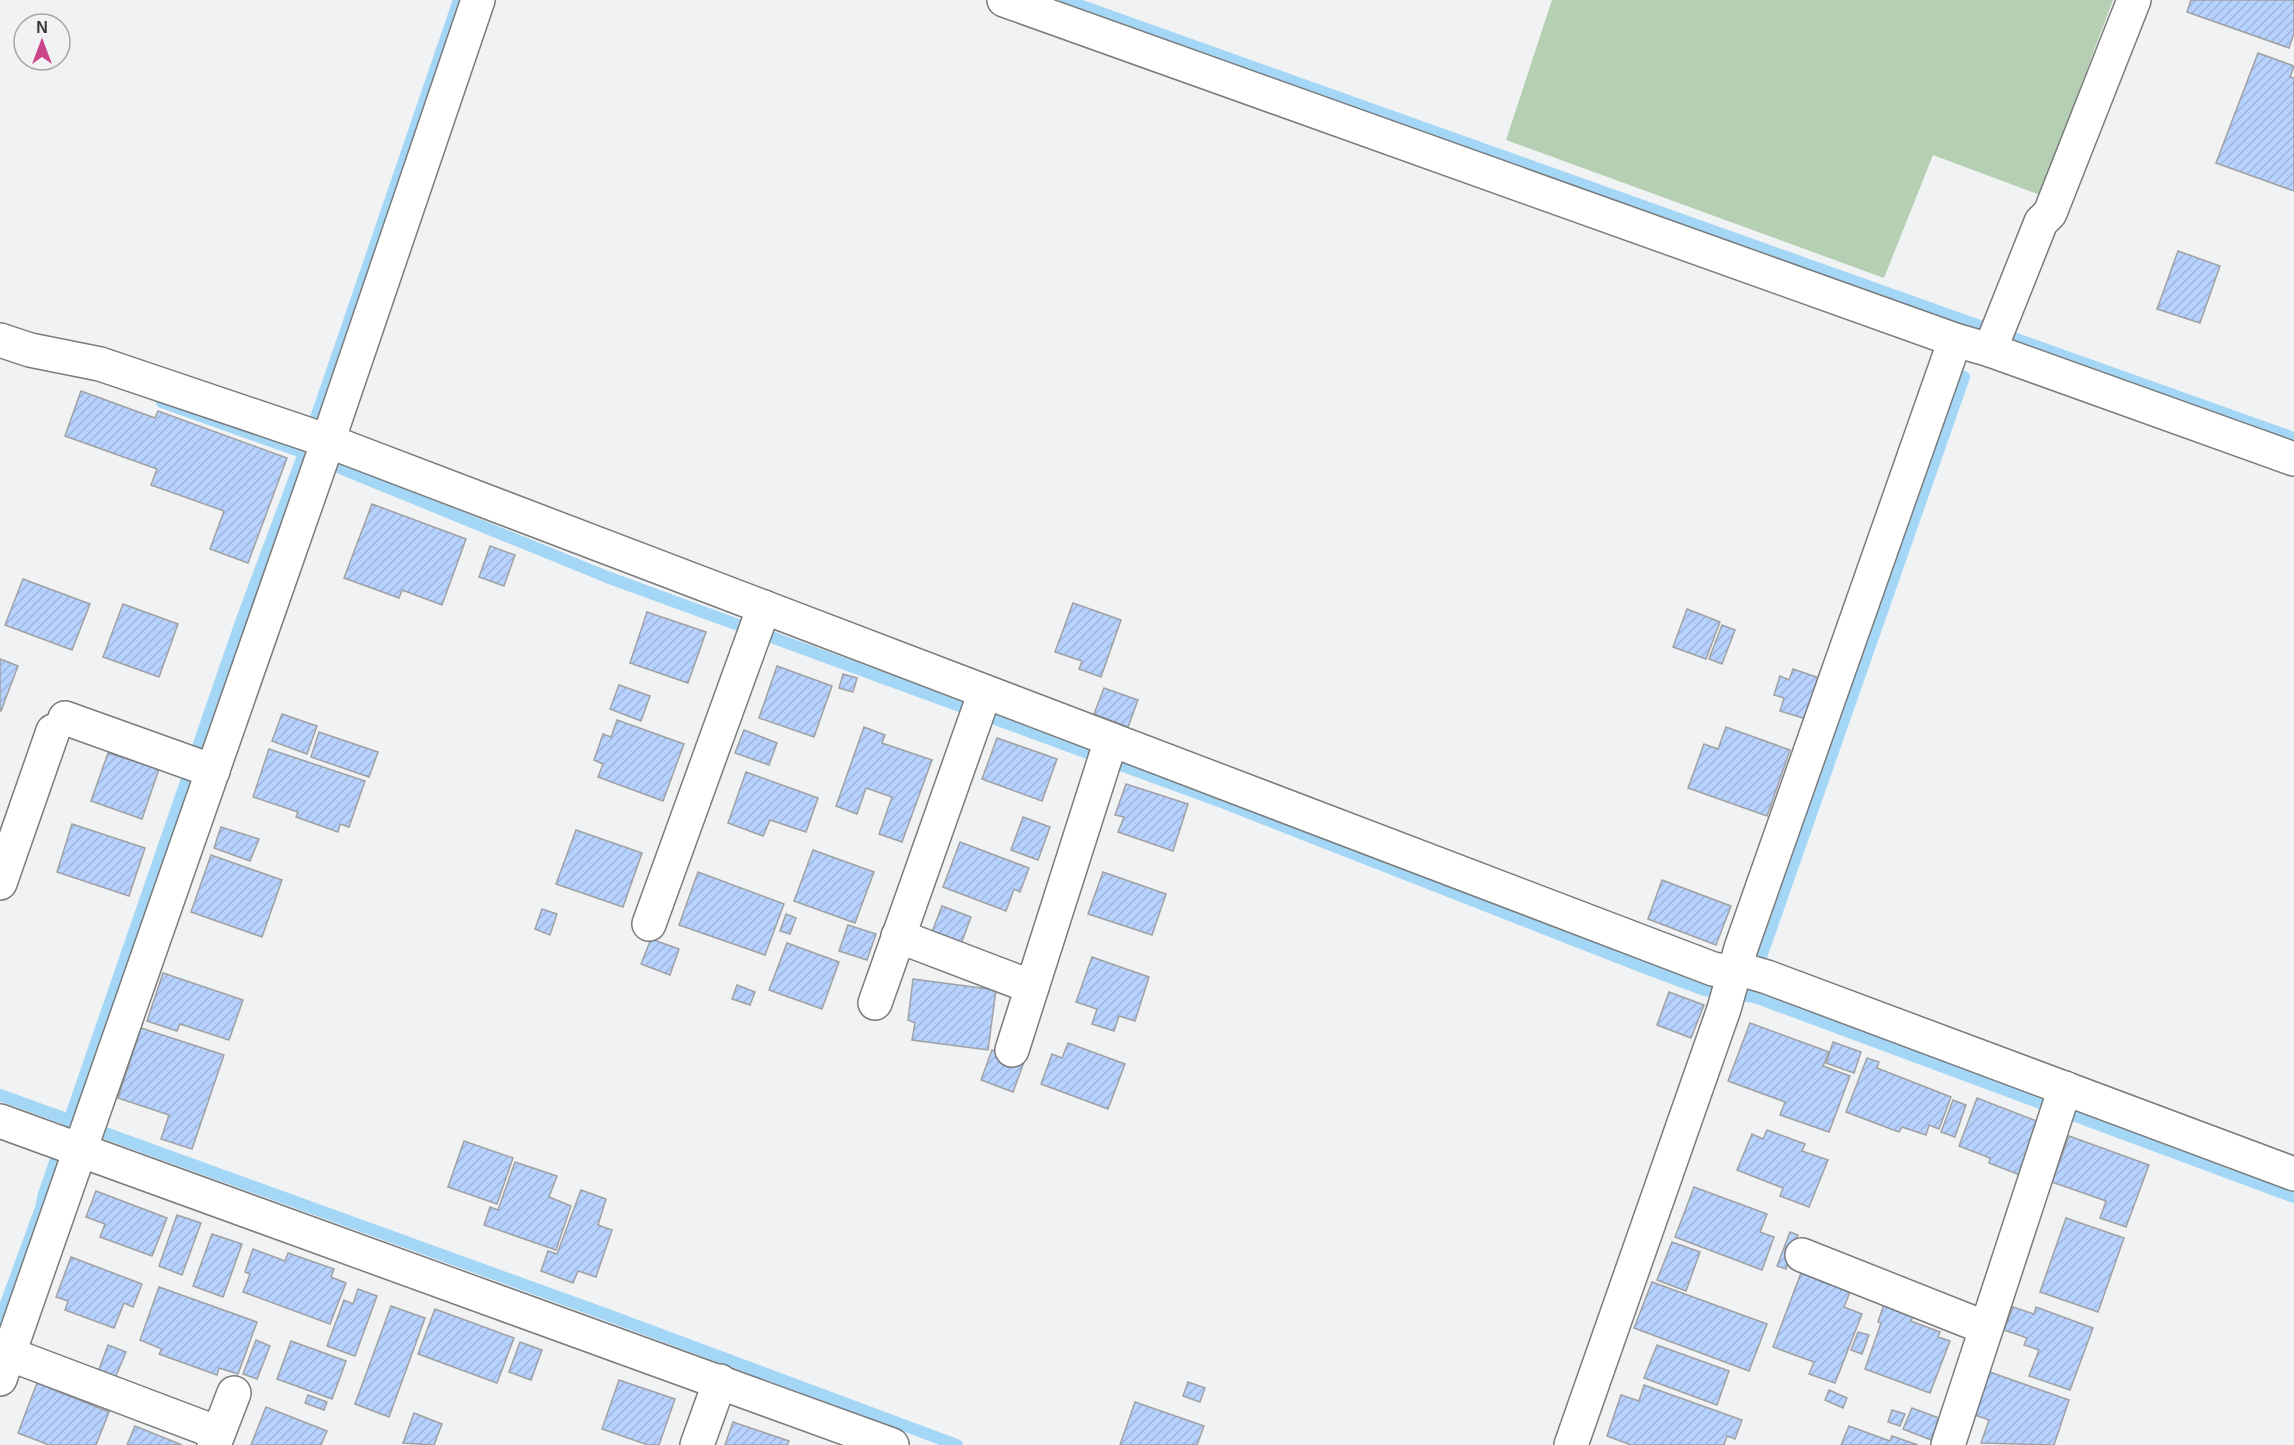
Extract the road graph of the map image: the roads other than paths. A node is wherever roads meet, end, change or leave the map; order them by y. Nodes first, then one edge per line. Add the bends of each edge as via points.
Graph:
1 (478, 0) edge
2 (1004, 0) edge
3 (2134, 0) edge
4 (1996, 335) junction
5 (0, 340) edge
6 (1955, 340) junction
7 (318, 446) junction
8 (2294, 459) edge
9 (758, 624) junction
10 (980, 705) junction
11 (1106, 753) junction
12 (198, 765) junction
13 (0, 883) edge
14 (649, 924) dead end
15 (898, 936) junction
16 (1740, 981) junction
17 (1032, 987) junction
18 (875, 1003) dead end
19 (1012, 1050) dead end
20 (2060, 1102) junction
21 (0, 1121) edge
22 (76, 1137) junction
23 (2294, 1174) edge
24 (1802, 1255) dead end
25 (1986, 1328) junction
26 (4, 1366) edge
27 (720, 1381) junction
28 (234, 1393) dead end
29 (216, 1439) edge
30 (697, 1445) edge
31 (892, 1445) edge
32 (1571, 1445) edge
33 (1948, 1445) edge

1 - 7 street
2 - 6 street
3 - 4 street via 2050,213 2041,222
4 - 6 street
4 - 8 street
5 - 7 street via 100,364
6 - 16 street via 1745,937
7 - 9 street
7 - 12 street
9 - 10 street
9 - 14 street
10 - 11 street
10 - 15 street
11 - 16 street
11 - 17 street
12 - 13 street via 59,725
12 - 22 street
15 - 17 street
15 - 18 street
16 - 20 street
16 - 32 street
17 - 19 street
20 - 23 street
20 - 25 street
21 - 22 street
22 - 26 street
22 - 27 street
24 - 25 street
25 - 33 street
26 - 29 street
27 - 30 street
27 - 31 street
28 - 29 street

